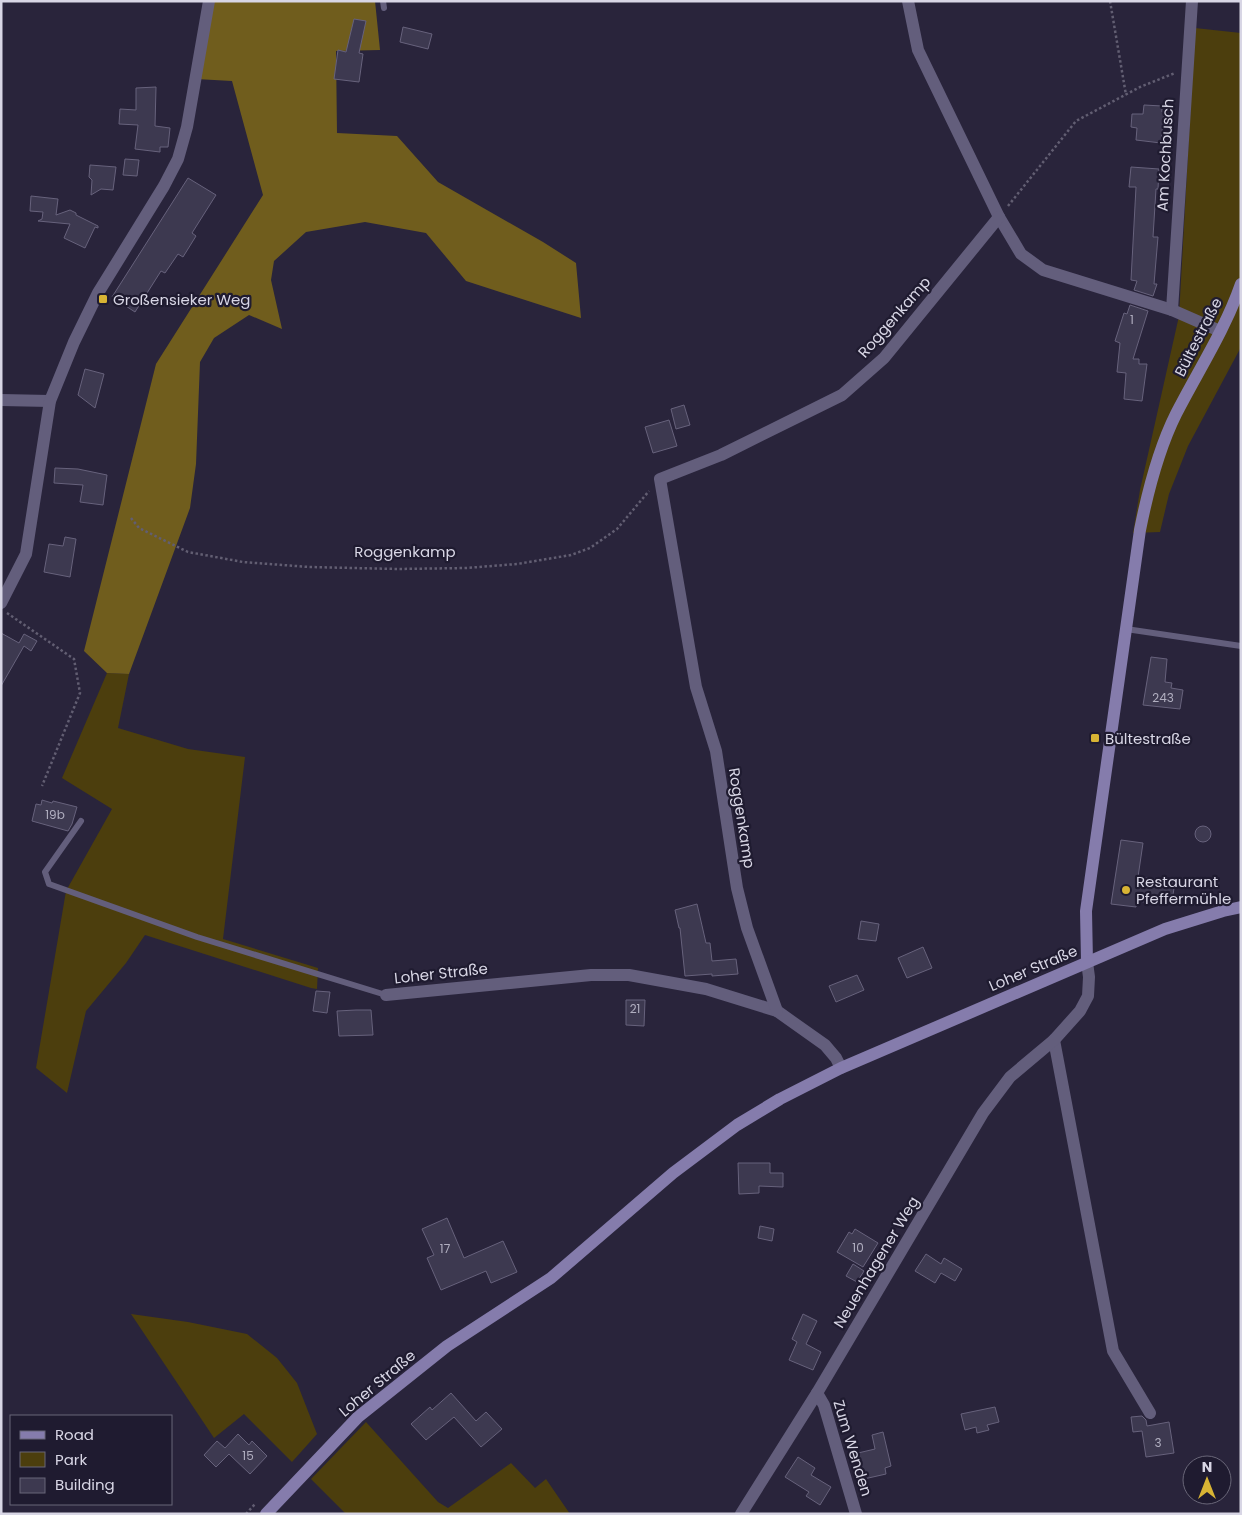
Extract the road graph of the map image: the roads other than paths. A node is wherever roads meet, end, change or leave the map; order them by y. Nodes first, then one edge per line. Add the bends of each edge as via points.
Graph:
1 (209, 1) edge
2 (908, 1) edge
3 (1192, 1) edge
4 (999, 217) junction
5 (1241, 284) edge
6 (1172, 310) junction
7 (1220, 331) junction
8 (1, 400) edge
9 (50, 401) junction
10 (1, 602) edge
11 (1126, 629) junction
12 (1241, 646) edge
13 (81, 821) dead end
14 (1241, 907) edge
15 (1087, 962) junction
16 (386, 995) joint
17 (777, 1011) junction
18 (1054, 1040) junction
19 (841, 1068) junction
20 (817, 1393) junction
21 (1150, 1413) dead end
22 (266, 1514) edge
23 (741, 1514) edge
24 (856, 1514) edge

1 - 9 street via 187,127 178,159 98,293
2 - 4 street via 918,50
3 - 6 street, Am Kochbusch
4 - 6 street via 1022,254 1043,270
4 - 17 street, Roggenkamp via 884,358 842,395 721,455 660,479 696,687 716,752 737,888 747,928
5 - 7 street, Bültestraße
6 - 7 street
7 - 11 street, Bültestraße via 1175,415 1148,488
8 - 9 street
9 - 10 street via 26,554
11 - 12 lane
11 - 15 street, Bültestraße via 1086,911
13 - 16 lane, Loher Straße via 45,872 49,884 197,937
14 - 15 street, Loher Straße via 1165,929
15 - 18 street, Neuenhagener Weg via 1088,996 1080,1011
15 - 19 street, Loher Straße
16 - 17 street, Loher Straße via 591,975 629,975 706,989
17 - 19 street, Loher Straße via 825,1045
18 - 20 street, Neuenhagener Weg via 1010,1076 983,1113
18 - 21 street via 1113,1351
19 - 22 street, Loher Straße via 780,1099 715,1141 551,1278 447,1346 358,1417
20 - 23 street, Neuenhagener Weg
20 - 24 street, Zum Wenden via 824,1405

